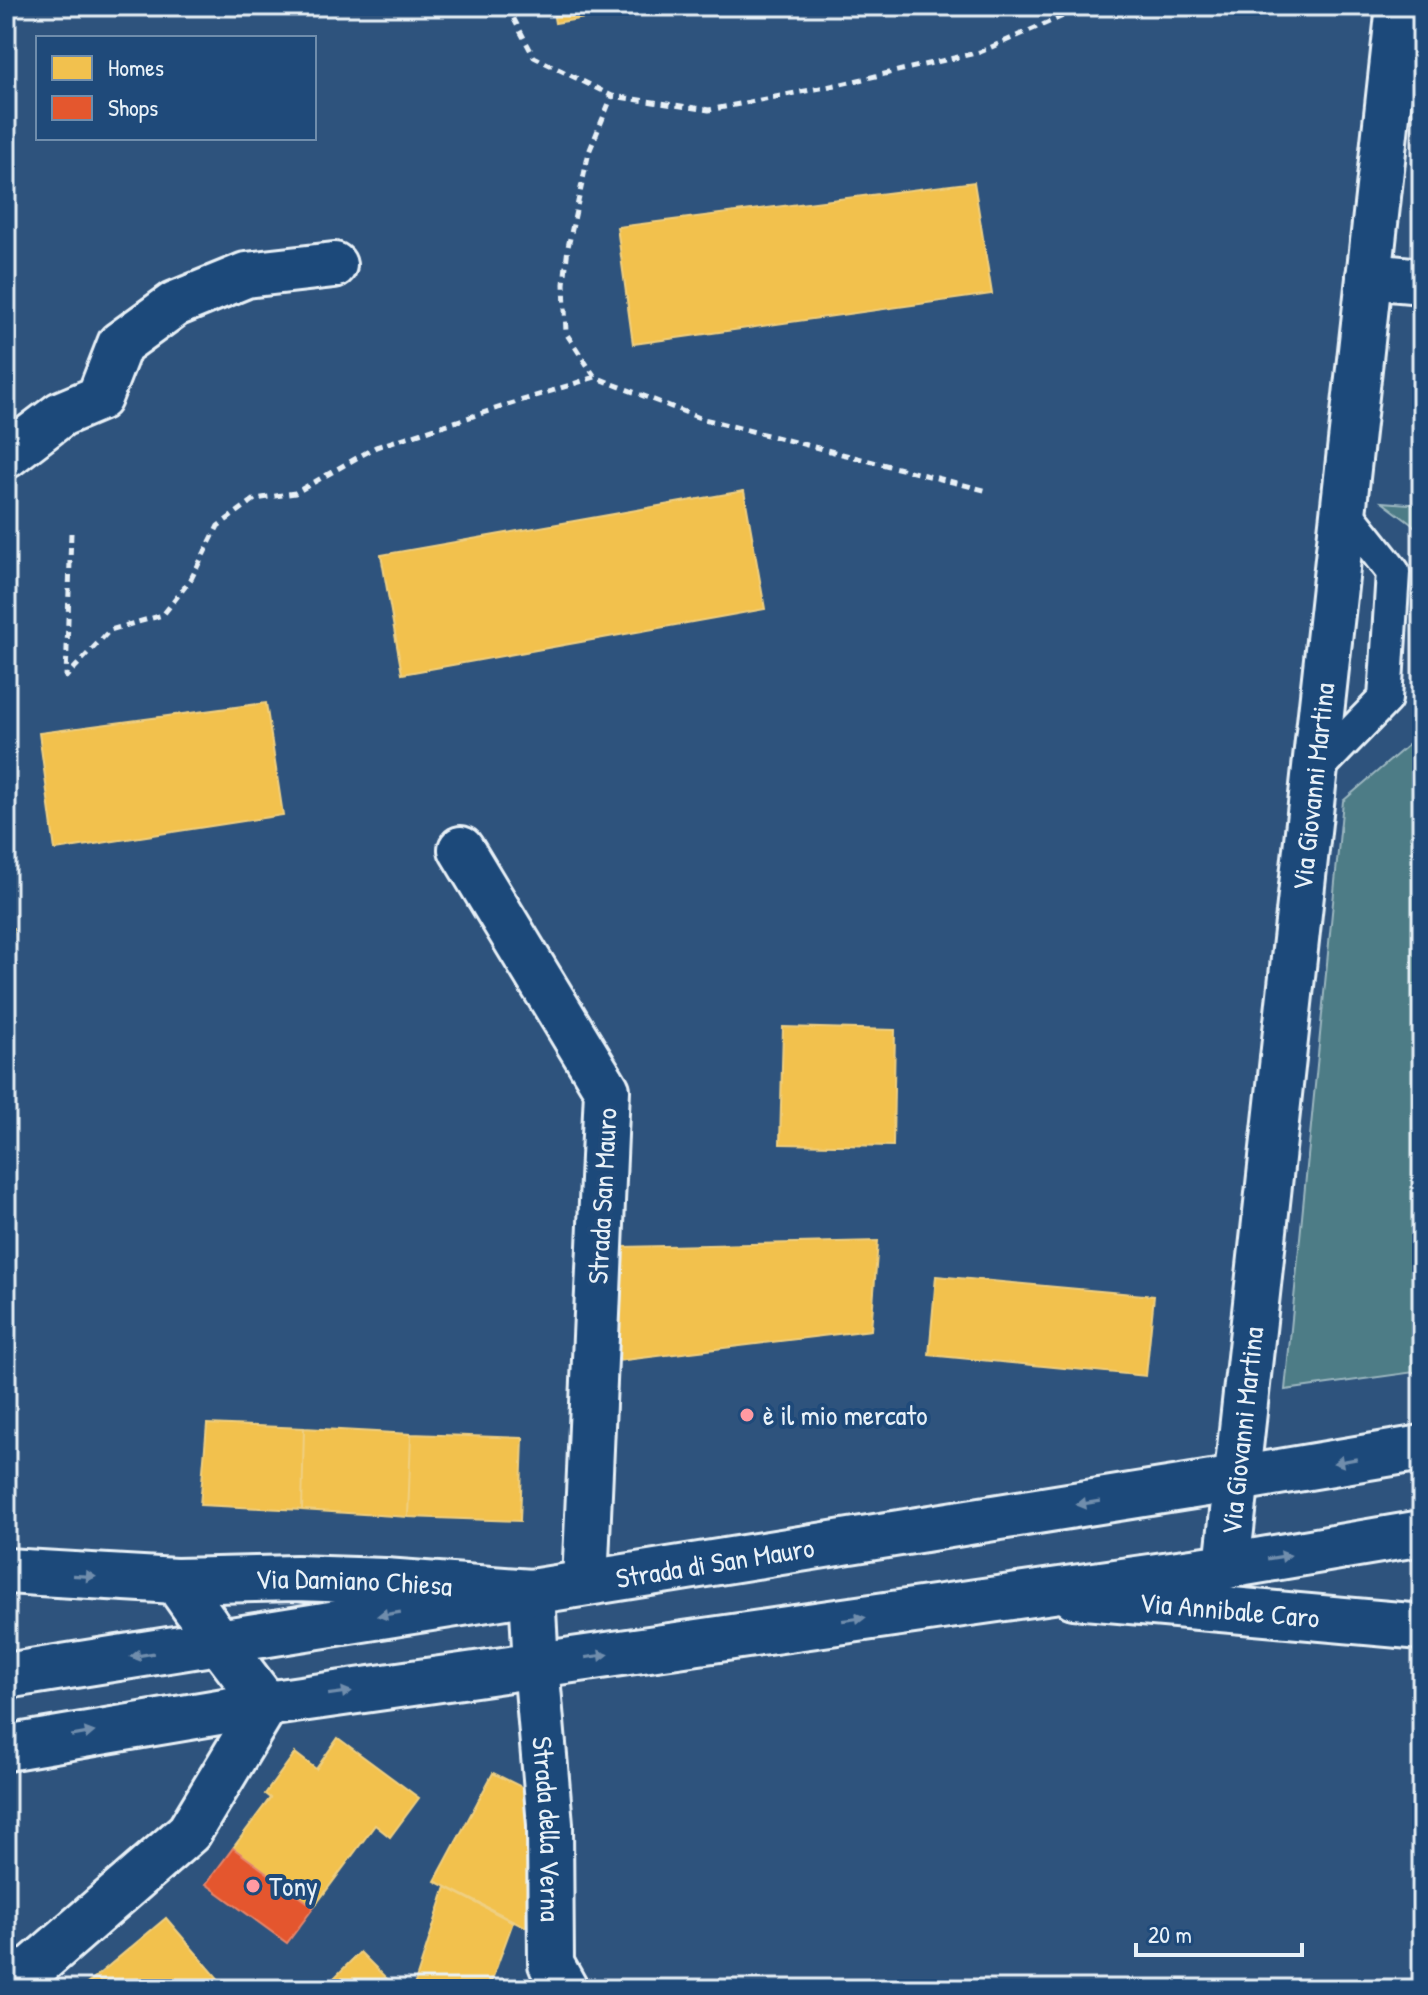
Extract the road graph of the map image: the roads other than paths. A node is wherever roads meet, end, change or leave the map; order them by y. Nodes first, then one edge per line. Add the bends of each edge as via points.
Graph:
1 (1399, 6) edge
2 (334, 265) dead end
3 (1369, 276) junction
4 (1422, 281) edge
5 (6, 456) edge
6 (1343, 509) junction
7 (1315, 771) junction
8 (461, 849) dead end
9 (1422, 1448) edge
10 (1237, 1479) junction
11 (1422, 1533) edge
12 (1227, 1566) junction
13 (6, 1571) edge
14 (176, 1581) junction
15 (585, 1583) junction
16 (532, 1592) junction
17 (1036, 1593) junction
18 (1422, 1627) edge
19 (219, 1642) junction
20 (536, 1665) junction
21 (6, 1676) edge
22 (266, 1704) junction
23 (6, 1748) edge
24 (9, 1989) edge
25 (565, 1989) edge

1 - 3 street, Via Giovanni Martina
2 - 5 street via 246,275 175,304 120,344 99,398 61,414
3 - 4 street
3 - 6 street, Via Giovanni Martina
6 - 7 street, Via Giovanni Martina
6 - 7 lane via 1393,572 1385,699
7 - 10 street, Via Giovanni Martina
8 - 15 street, Strada San Mauro via 607,1090
9 -> 10 street, Strada di San Mauro
10 - 12 street, Via Giovanni Martina
10 -> 15 street, Strada di San Mauro
12 -> 11 street
12 - 17 street
13 -> 14 street, Via Damiano Chiesa
14 - 16 street, Via Damiano Chiesa via 296,1578
14 - 19 street
15 - 16 street, Strada di San Mauro
16 -> 19 street, Strada di San Mauro
16 - 20 street, Strada della Verna
17 - 18 street, Via Annibale Caro
20 -> 17 street
19 -> 21 street, Strada di San Mauro
19 - 22 street
22 -> 20 street
20 - 25 street, Strada della Verna via 550,1824 551,1964
23 -> 22 street
22 - 24 street via 189,1832

